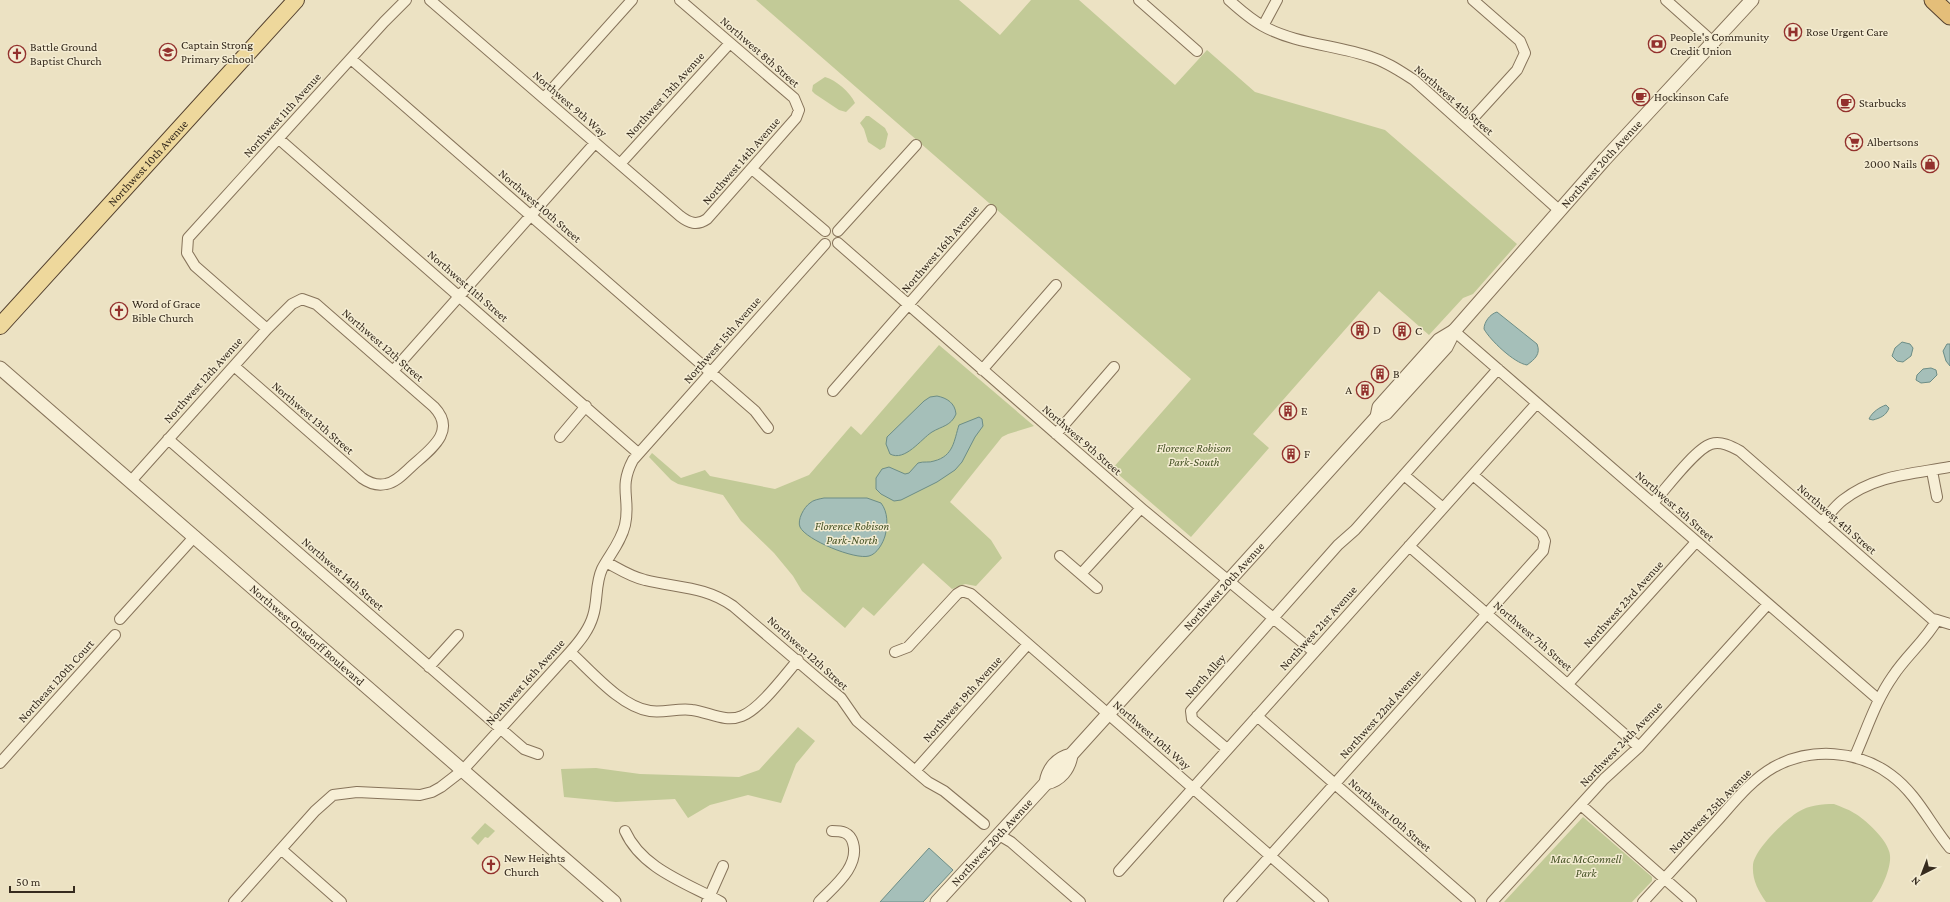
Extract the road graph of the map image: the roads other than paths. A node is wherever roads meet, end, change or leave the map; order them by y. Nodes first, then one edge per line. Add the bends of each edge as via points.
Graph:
1 (296, 0) edge
2 (406, 0) edge
3 (430, 0) edge
4 (632, 0) edge
5 (680, 0) edge
6 (1138, 0) edge
7 (1229, 0) edge
8 (1277, 0) edge
9 (1473, 0) edge
10 (1666, 0) edge
11 (1752, 0) edge
12 (1933, 0) edge
13 (1950, 16) edge
14 (1263, 26) junction
15 (1713, 42) junction
16 (730, 43) junction
17 (1197, 51) dead end
18 (350, 59) junction
19 (544, 98) junction
20 (799, 110) joint
21 (1466, 126) junction
22 (279, 139) junction
23 (595, 143) junction
24 (916, 145) dead end
25 (620, 164) junction
26 (752, 169) junction
27 (991, 210) dead end
28 (1560, 211) junction
29 (531, 216) junction
30 (696, 227) joint
31 (825, 232) junction
32 (838, 232) junction
33 (825, 244) junction
34 (838, 244) junction
35 (1056, 285) dead end
36 (460, 296) junction
37 (298, 300) joint
38 (908, 306) junction
39 (0, 326) edge
40 (267, 329) junction
41 (1454, 331) junction
42 (234, 366) junction
43 (1114, 367) dead end
44 (0, 368) edge
45 (1498, 369) junction
46 (982, 370) junction
47 (393, 371) junction
48 (711, 374) junction
49 (833, 391) dead end
50 (1537, 403) junction
51 (586, 406) junction
52 (443, 422) joint
53 (768, 428) dead end
54 (1056, 434) junction
55 (560, 436) dead end
56 (168, 439) junction
57 (638, 453) junction
58 (1950, 467) edge
59 (1932, 471) junction
60 (1404, 475) junction
61 (1473, 475) junction
62 (131, 481) junction
63 (1938, 497) dead end
64 (1653, 504) junction
65 (1140, 508) junction
66 (1443, 508) junction
67 (1822, 522) junction
68 (195, 536) junction
69 (1696, 542) junction
70 (1409, 546) junction
71 (1060, 556) dead end
72 (606, 562) junction
73 (1081, 574) junction
74 (1229, 582) junction
75 (1097, 588) dead end
76 (1768, 604) junction
77 (1487, 614) junction
78 (1274, 617) junction
79 (120, 619) dead end
80 (1937, 620) junction
81 (1950, 624) edge
82 (115, 635) dead end
83 (458, 635) dead end
84 (1028, 644) junction
85 (570, 652) junction
86 (895, 652) dead end
87 (1314, 652) junction
88 (798, 660) junction
89 (429, 667) junction
90 (1568, 684) junction
91 (1879, 700) junction
92 (1109, 714) junction
93 (1256, 716) junction
94 (501, 729) junction
95 (1639, 747) junction
96 (1227, 749) junction
97 (538, 754) dead end
98 (1855, 756) junction
99 (0, 763) edge
100 (463, 770) junction
101 (915, 771) junction
102 (1334, 784) junction
103 (1193, 788) junction
104 (1581, 805) junction
105 (984, 824) dead end
106 (625, 830) dead end
107 (832, 831) dead end
108 (999, 834) junction
109 (1950, 848) edge
110 (282, 850) junction
111 (1270, 855) junction
112 (723, 866) dead end
113 (1119, 871) dead end
114 (1665, 878) junction
115 (708, 899) edge
116 (234, 902) edge
117 (341, 902) edge
118 (614, 902) edge
119 (721, 902) edge
120 (819, 902) edge
121 (938, 902) edge
122 (1080, 902) edge
123 (1229, 902) edge
124 (1324, 902) edge
125 (1470, 902) edge
126 (1492, 902) edge
127 (1643, 902) edge
128 (1691, 902) edge

1 - 39 main road, Northwest 10th Avenue
2 - 18 street, Northwest 11th Avenue
3 - 19 street, Northwest 9th Way
4 - 19 street
5 - 16 street, Northwest 8th Street
6 - 17 street
7 - 14 street, Northwest 4th Street
8 - 14 street
9 - 21 street via 1520,41 1525,53 1517,70
10 - 15 street
11 - 15 street, Northwest 20th Avenue
12 - 13 highway
14 - 21 street, Northwest 4th Street via 1283,35 1371,57 1394,67 1414,80
15 - 28 street, Northwest 20th Avenue
16 - 20 street, Northwest 8th Street via 794,98
16 - 25 street, Northwest 13th Avenue
18 - 22 street, Northwest 11th Avenue
18 - 29 street, Northwest 10th Street
19 - 23 street, Northwest 9th Way
20 - 26 street, Northwest 14th Avenue via 796,118
21 - 28 street, Northwest 4th Street
22 - 36 street, Northwest 11th Street
22 - 40 street, Northwest 11th Avenue via 187,241 188,253 195,266
23 - 25 street, Northwest 9th Way
23 - 29 street
24 - 32 street
25 - 30 street, Northwest 9th Way
26 - 30 street, Northwest 14th Avenue via 707,219
26 - 31 street
27 - 38 street, Northwest 16th Avenue
28 - 41 street, Northwest 20th Avenue
29 - 36 street
29 - 48 street, Northwest 10th Street
31 - 32 street via 832,228
31 - 33 street via 822,236
32 - 34 street
33 - 34 street
33 - 48 street, Northwest 15th Avenue
34 - 38 street, Northwest 9th Street
35 - 46 street
36 - 47 street
36 - 51 street, Northwest 11th Street
37 - 40 street, Northwest 12th Avenue
37 - 47 street, Northwest 12th Street via 316,304
38 - 46 street, Northwest 9th Street
38 - 49 street, Northwest 16th Avenue
40 - 42 street, Northwest 12th Avenue
41 - 45 street, Northwest 5th Street
41 - 74 street, Northwest 20th Avenue via 1439,340 1379,407 1377,417
42 - 52 street, Northwest 13th Street via 362,478 378,485 396,479 434,447 441,435
42 - 56 street, Northwest 12th Avenue
43 - 54 street
44 - 62 street, Northwest Onsdorff Boulevard
45 - 50 street, Northwest 5th Street
45 - 60 street, North Alley
46 - 54 street, Northwest 9th Street
47 - 52 street, Northwest 12th Street via 441,414
48 - 53 street, Northwest 10th Street via 755,411
48 - 57 street, Northwest 15th Avenue
50 - 61 street, Northwest 21st Avenue
50 - 64 street, Northwest 5th Street
51 - 55 street
51 - 57 street, Northwest 11th Street
54 - 65 street, Northwest 9th Street
56 - 62 street, Northwest 12th Avenue
56 - 89 street, Northwest 14th Street
57 - 72 street, Northwest 16th Avenue via 625,478 625,526
58 - 59 street
59 - 63 street
59 - 67 street via 1879,480 1864,486 1843,500
60 - 66 street
60 - 78 street, North Alley
61 - 66 street, Northwest 21st Avenue
61 - 77 street, Northwest 22nd Avenue via 1542,534 1545,541 1543,551
62 - 68 street, Northwest Onsdorff Boulevard
64 - 67 street, Northwest 4th Street via 1700,450 1718,443 1740,451
64 - 69 street, Northwest 5th Street
65 - 73 street
65 - 74 street, Northwest 9th Street
66 - 70 street, Northwest 21st Avenue
67 - 80 street, Northwest 4th Street via 1932,619
68 - 79 street
68 - 100 street, Northwest Onsdorff Boulevard
69 - 76 street, Northwest 5th Street
69 - 90 street, Northwest 23rd Avenue
70 - 77 street, Northwest 7th Street
70 - 87 street, Northwest 21st Avenue
71 - 73 street
72 - 85 street, Northwest 16th Avenue via 596,590 590,625 583,638
72 - 88 street, Northwest 12th Street via 638,578 685,586 718,597 742,612
73 - 75 street
74 - 78 street, Northwest 9th Street
74 - 92 street, Northwest 20th Avenue
76 - 91 street, Northwest 5th Street
76 - 95 street, Northwest 24th Avenue
77 - 90 street, Northwest 7th Street
77 - 102 street, Northwest 22nd Avenue
78 - 87 street, Northwest 9th Street
78 - 96 street, North Alley via 1191,711 1192,719
80 - 81 street, Northwest 4th Street
80 - 91 street via 1927,636 1894,674
82 - 99 street, Northeast 120th Court
83 - 89 street
84 - 86 street, Northwest 10th Way via 971,594 962,591 908,647
84 - 92 street, Northwest 10th Way
84 - 101 street, Northwest 19th Avenue
85 - 88 street via 628,703 644,710 691,710 722,718 737,717 753,709
85 - 94 street, Northwest 16th Avenue
87 - 93 street, Northwest 21st Avenue
88 - 101 street, Northwest 12th Street via 836,694 857,721
89 - 94 street, Northwest 14th Street
90 - 95 street, Northwest 7th Street
91 - 98 street
92 - 103 street, Northwest 10th Way
92 - 108 street, Northwest 20th Avenue via 1071,755 1062,757 1047,773 1046,783
93 - 96 street, Northwest 21st Avenue
93 - 102 street, Northwest 10th Street
94 - 97 street, Northwest 14th Street via 524,749
94 - 100 street, Northwest 16th Avenue
95 - 104 street, Northwest 24th Avenue via 1614,769
96 - 103 street, Northwest 21st Avenue
98 - 109 street via 1900,782
98 - 114 street, Northwest 25th Avenue via 1814,754 1790,759 1773,768 1750,785
100 - 110 street, Northwest 16th Avenue via 450,782 432,792 405,795 357,792 334,795 315,811
100 - 118 street, Northwest Onsdorff Boulevard
101 - 105 street, Northwest 12th Street via 949,794
102 - 111 street, Northwest 22nd Avenue
102 - 125 street, Northwest 10th Street
103 - 111 street, Northwest 10th Way
103 - 113 street, Northwest 21st Avenue
104 - 114 street
104 - 126 street, Northwest 24th Avenue
106 - 115 street via 631,844 658,868
107 - 120 street via 843,831 851,837 854,860 847,872
108 - 121 street, Northwest 20th Avenue
108 - 122 street
110 - 116 street
110 - 117 street
111 - 123 street, Northwest 22nd Avenue
111 - 124 street, Northwest 10th Way
112 - 115 street
114 - 127 street, Northwest 25th Avenue
114 - 128 street
115 - 119 street

